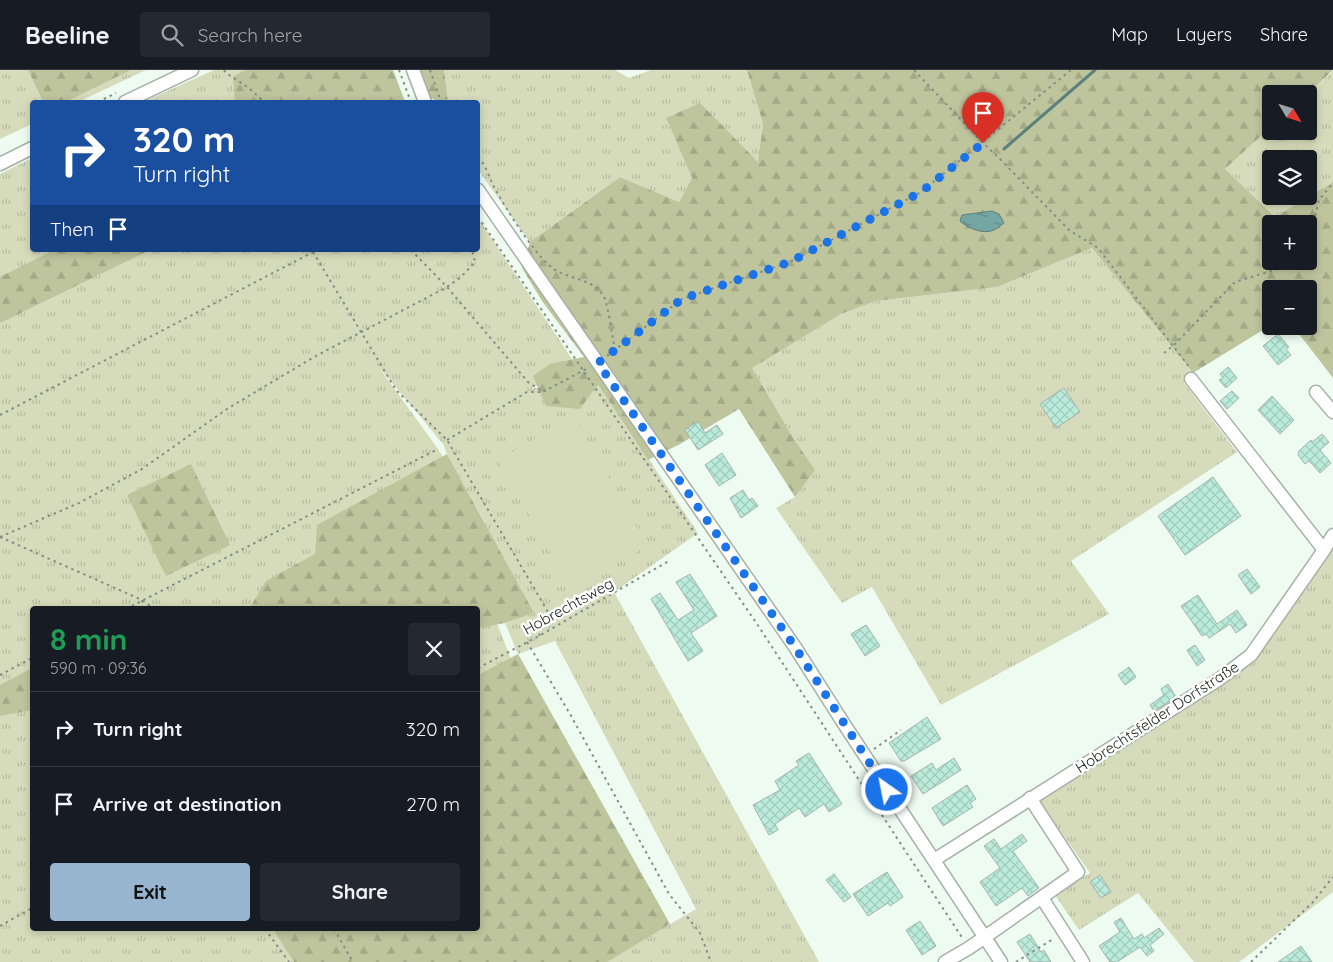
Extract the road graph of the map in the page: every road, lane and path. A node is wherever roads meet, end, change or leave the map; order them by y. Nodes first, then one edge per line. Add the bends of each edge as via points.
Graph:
1 (192, 70) edge
2 (224, 70) edge
3 (399, 70) edge
4 (413, 70) edge
5 (430, 70) edge
6 (914, 70) edge
7 (1071, 70) edge
8 (129, 100) edge
9 (262, 100) edge
10 (410, 100) edge
11 (424, 100) edge
12 (440, 100) edge
13 (983, 143) junction
14 (30, 149) edge
15 (481, 161) edge
16 (0, 164) edge
17 (1333, 183) edge
18 (480, 193) edge
19 (1315, 215) edge
20 (480, 220) edge
21 (313, 252) joint
22 (413, 252) edge
23 (472, 252) edge
24 (1274, 270) edge
25 (447, 287) junction
26 (360, 333) junction
27 (1174, 346) junction
28 (615, 350) junction
29 (1164, 353) dead end
30 (598, 363) junction
31 (583, 371) junction
32 (1194, 383) joint
33 (543, 392) junction
34 (1316, 392) dead end
35 (1333, 412) edge
36 (0, 415) edge
37 (447, 440) junction
38 (438, 449) dead end
39 (1333, 535) edge
40 (0, 537) edge
41 (1324, 550) junction
42 (669, 561) dead end
43 (142, 600) junction
44 (131, 606) edge
45 (143, 606) edge
46 (150, 606) edge
47 (539, 636) junction
48 (527, 642) junction
49 (30, 659) edge
50 (480, 667) edge
51 (0, 676) edge
52 (901, 730) dead end
53 (865, 755) junction
54 (1030, 798) junction
55 (934, 860) junction
56 (1333, 877) edge
57 (1042, 898) junction
58 (30, 909) edge
59 (0, 926) edge
60 (266, 931) edge
61 (335, 931) edge
62 (1064, 932) junction
63 (984, 936) junction
64 (969, 948) junction
65 (288, 962) edge
66 (353, 962) edge
67 (711, 962) edge
68 (945, 962) edge
69 (1001, 962) edge
70 (1016, 962) edge
71 (1083, 962) edge
72 (1250, 962) edge

1 - 8 street
2 - 9 path
3 - 10 path
4 - 11 street
5 - 12 path
6 - 13 path
7 - 13 path
13 - 27 path via 1069,230 1098,248
13 - 28 path via 921,192 790,262 682,299
14 - 16 street
15 - 28 path via 514,218 550,267 595,286 604,297
17 - 19 path via 1318,200
18 - 30 street
20 - 31 path
21 - 26 path
21 - 36 path
22 - 25 path
23 - 25 path via 475,262
24 - 27 path via 1235,282
25 - 26 path
25 - 33 path via 528,382
26 - 37 path via 396,390
26 - 40 path via 227,409 142,469 79,503
27 - 29 path
27 - 32 path via 1200,382
28 - 30 path
30 - 31 path
30 - 53 street via 795,647
31 - 33 path
31 - 64 path via 757,624
32 - 41 street
33 - 37 path via 528,392
34 - 35 street
37 - 47 path via 548,612
38 - 43 path
39 - 41 street, Hobrechtsfelder Dorfstraße
40 - 43 path
41 - 54 street, Hobrechtsfelder Dorfstraße via 1251,655 1218,680
42 - 47 path, Hobrechtsweg
43 - 44 path
43 - 45 path
43 - 46 path
47 - 48 path, Hobrechtsweg
48 - 50 path, Hobrechtsweg
48 - 67 path via 669,894 700,933
49 - 51 path
52 - 53 path
53 - 55 street
54 - 55 street, Hobrechtsfelder Dorfstraße
54 - 57 street via 1078,872
55 - 63 street
56 - 72 path via 1313,902
57 - 62 street
57 - 63 street
58 - 59 path
60 - 65 path
61 - 66 path
62 - 70 path
62 - 71 street
63 - 64 street
63 - 69 street
64 - 68 street

